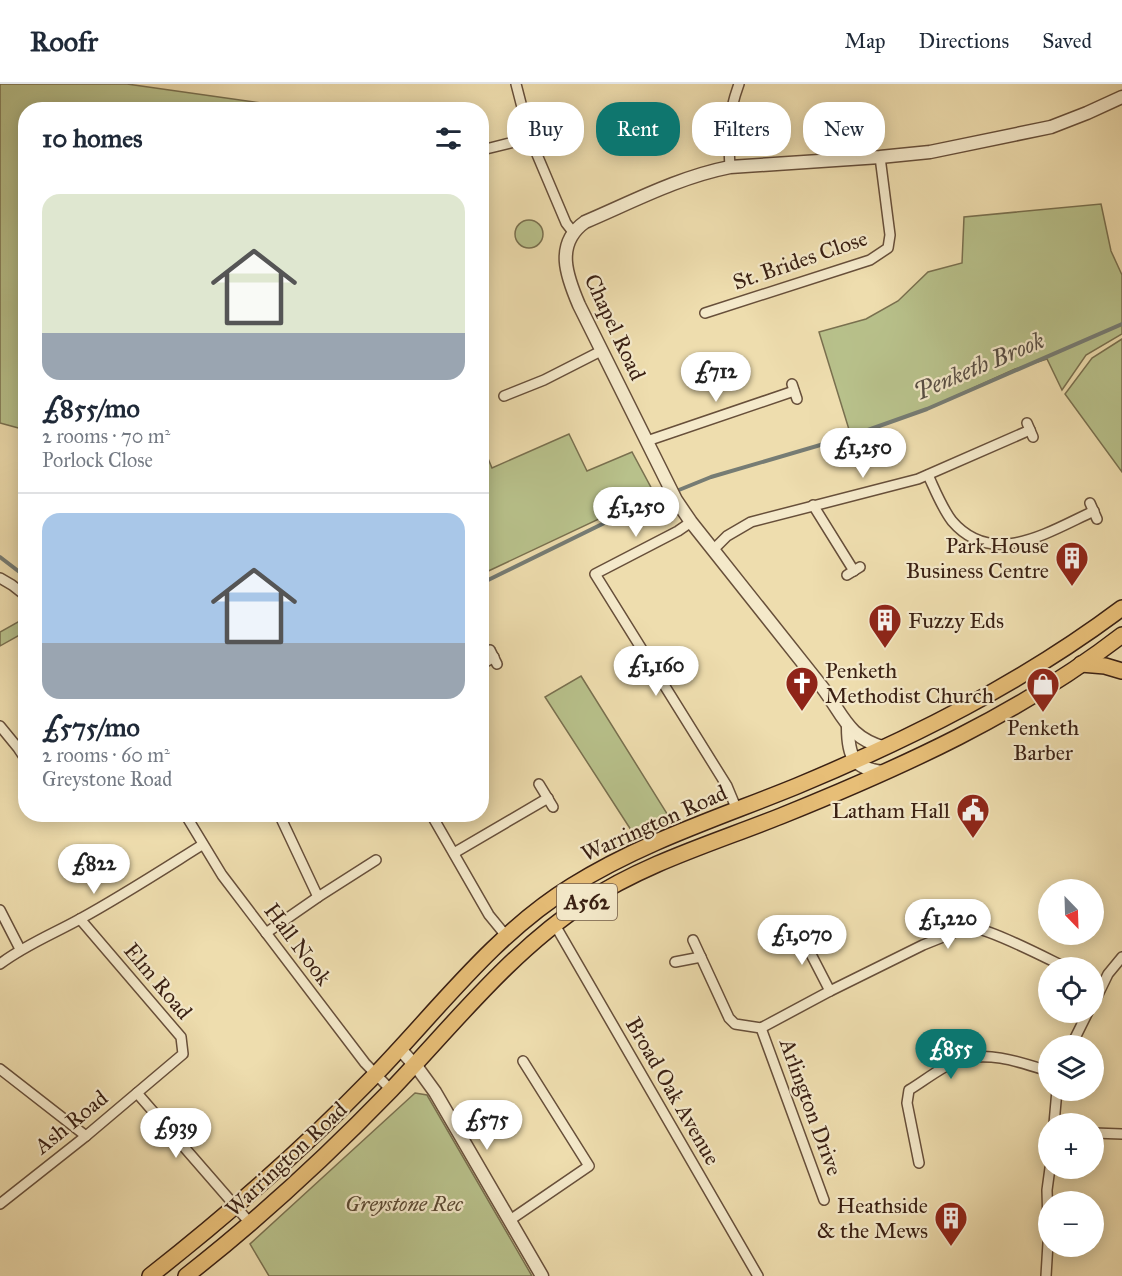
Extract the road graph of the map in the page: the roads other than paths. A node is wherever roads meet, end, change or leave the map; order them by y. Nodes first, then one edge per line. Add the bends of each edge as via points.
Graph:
1 (516, 84) edge
2 (739, 84) edge
3 (1122, 97) edge
4 (521, 102) edge
5 (507, 144) edge
6 (489, 148) edge
7 (538, 156) edge
8 (880, 158) junction
9 (730, 167) junction
10 (573, 232) junction
11 (705, 313) dead end
12 (601, 351) junction
13 (794, 391) dead end
14 (504, 396) dead end
15 (1030, 430) dead end
16 (647, 441) junction
17 (928, 475) junction
18 (813, 505) junction
19 (1094, 511) dead end
20 (691, 522) junction
21 (713, 550) junction
22 (854, 571) dead end
23 (0, 578) edge
24 (18, 590) edge
25 (1122, 608) edge
26 (1122, 635) edge
27 (494, 657) dead end
28 (489, 660) edge
29 (1081, 664) junction
30 (1122, 671) edge
31 (0, 726) edge
32 (848, 727) junction
33 (18, 742) edge
34 (885, 748) junction
35 (854, 761) junction
36 (884, 772) junction
37 (539, 784) dead end
38 (737, 810) junction
39 (189, 822) edge
40 (283, 822) edge
41 (436, 822) edge
42 (202, 845) junction
43 (454, 853) junction
44 (376, 860) dead end
45 (318, 897) junction
46 (0, 910) edge
47 (80, 919) junction
48 (555, 925) junction
49 (798, 929) dead end
50 (266, 933) junction
51 (507, 937) junction
52 (693, 940) dead end
53 (20, 949) junction
54 (701, 957) junction
55 (1043, 957) edge
56 (1122, 957) edge
57 (675, 962) dead end
58 (0, 964) edge
59 (1104, 983) edge
60 (830, 991) junction
61 (761, 1028) junction
62 (400, 1048) junction
63 (523, 1060) dead end
64 (414, 1064) junction
65 (1038, 1068) edge
66 (0, 1069) edge
67 (376, 1074) junction
68 (391, 1090) junction
69 (137, 1093) junction
70 (1104, 1133) edge
71 (1122, 1134) edge
72 (86, 1136) junction
73 (919, 1163) dead end
74 (824, 1200) dead end
75 (0, 1204) edge
76 (235, 1207) junction
77 (510, 1220) junction
78 (250, 1223) junction
79 (1047, 1257) edge
80 (191, 1275) edge
81 (150, 1276) edge
82 (542, 1276) edge
83 (758, 1276) edge
84 (1046, 1276) edge

1 - 4 street
2 - 9 street via 728,120
3 - 8 street via 1051,126 930,152
5 - 6 street
7 - 10 street
8 - 9 street
8 - 11 street, St. Brides Close via 890,235 888,248 870,261
9 - 10 street via 683,179 585,222
10 - 12 street, Chapel Road via 566,253 568,281
12 - 14 street
12 - 16 street, Chapel Road
13 - 16 street
15 - 17 street
16 - 20 street, Chapel Road
17 - 18 street
17 - 19 street via 953,521 968,534 994,543 1021,543
18 - 21 street via 751,522
18 - 22 street
20 - 21 street, Chapel Road
20 - 38 street via 595,574
21 - 32 street, Chapel Road via 822,687
23 - 24 street
25 - 34 main road, Warrington Road / A562 via 984,698
26 - 29 main road, A562
27 - 28 street
29 - 30 main road
29 - 36 main road, Warrington Road / A562 via 994,717
31 - 33 street
32 - 34 street, Chapel Road via 861,739
32 - 35 street, Chapel Road
34 - 35 main road, Warrington Road / A562
35 - 36 street via 870,771
35 - 38 main road, Warrington Road / A562
36 - 48 main road, Warrington Road / A562 via 660,864 587,901
37 - 43 street via 550,803
38 - 51 main road, Warrington Road / A562 via 611,863 571,886
39 - 42 street, Hall Nook
40 - 45 street
41 - 43 street
42 - 47 street
42 - 50 street, Hall Nook
43 - 51 street via 489,915
44 - 45 street
45 - 50 street
46 - 53 street
47 - 53 street
47 - 69 street, Elm Road via 181,1037 183,1054
48 - 64 main road, Warrington Road / A562 via 501,973
48 - 83 street, Broad Oak Avenue
49 - 60 street
50 - 67 street, Hall Nook
51 - 62 main road, Warrington Road / A562
52 - 54 street, Arlington Drive
53 - 58 street
54 - 57 street
54 - 61 street, Arlington Drive via 729,1018 735,1024
55 - 60 street, Arlington Drive via 968,927
56 - 59 street
60 - 61 street, Arlington Drive
61 - 74 street, Arlington Drive
62 - 64 street
62 - 67 main road, Warrington Road / A562
63 - 77 street via 589,1166
64 - 68 main road, Warrington Road / A562
64 - 77 street via 435,1092
65 - 73 street via 1009,1059 974,1057 956,1061 909,1090 907,1103
66 - 72 street
67 - 68 street, Hall Nook
67 - 76 main road, Warrington Road / A562
68 - 78 main road, Warrington Road / A562
69 - 72 street, Ash Road
69 - 76 street
70 - 71 street
72 - 75 street, Ash Road
76 - 78 street
76 - 81 main road, Warrington Road / A562
77 - 82 street
78 - 80 main road, Warrington Road / A562
79 - 84 street

